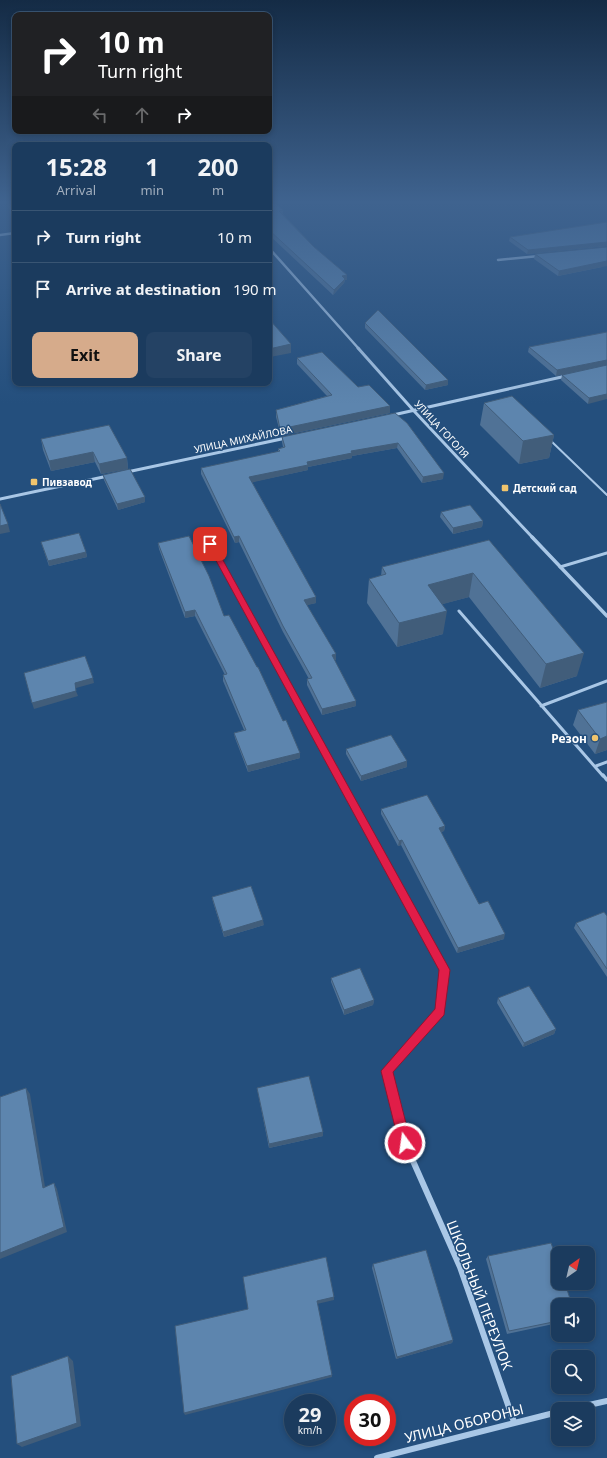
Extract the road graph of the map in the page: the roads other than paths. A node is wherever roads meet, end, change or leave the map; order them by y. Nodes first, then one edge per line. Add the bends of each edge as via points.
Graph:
1 (287, 268) edge
2 (568, 376) edge
3 (414, 410) junction
4 (390, 416) edge
5 (289, 437) edge
6 (547, 438) edge
7 (125, 472) edge
8 (109, 476) edge
9 (607, 495) edge
10 (0, 499) edge
11 (210, 544) dead end
12 (607, 553) edge
13 (560, 567) junction
14 (459, 611) dead end
15 (607, 616) edge
16 (607, 682) edge
17 (541, 706) junction
18 (607, 762) edge
19 (596, 766) junction
20 (607, 780) edge
21 (607, 1401) edge
22 (595, 1404) edge
23 (551, 1414) edge
24 (514, 1422) junction
25 (377, 1458) edge

1 - 3 street, УЛИЦА ГОГОЛЯ
2 - 3 street
3 - 4 street
3 - 13 street, УЛИЦА ГОГОЛЯ
5 - 7 street, УЛИЦА МИХАЙЛОВА
6 - 9 lane
8 - 10 street
11 - 24 street, ШКОЛЬНЫЙ ПЕРЕУЛОК via 444,970 440,1011 387,1071 405,1143 460,1267
12 - 13 lane
13 - 15 street, УЛИЦА ГОГОЛЯ
14 - 17 lane
16 - 17 lane
17 - 19 lane
18 - 19 lane
19 - 20 lane
21 - 22 street
23 - 24 street, УЛИЦА ОБОРОНЫ
24 - 25 street, УЛИЦА ОБОРОНЫ

